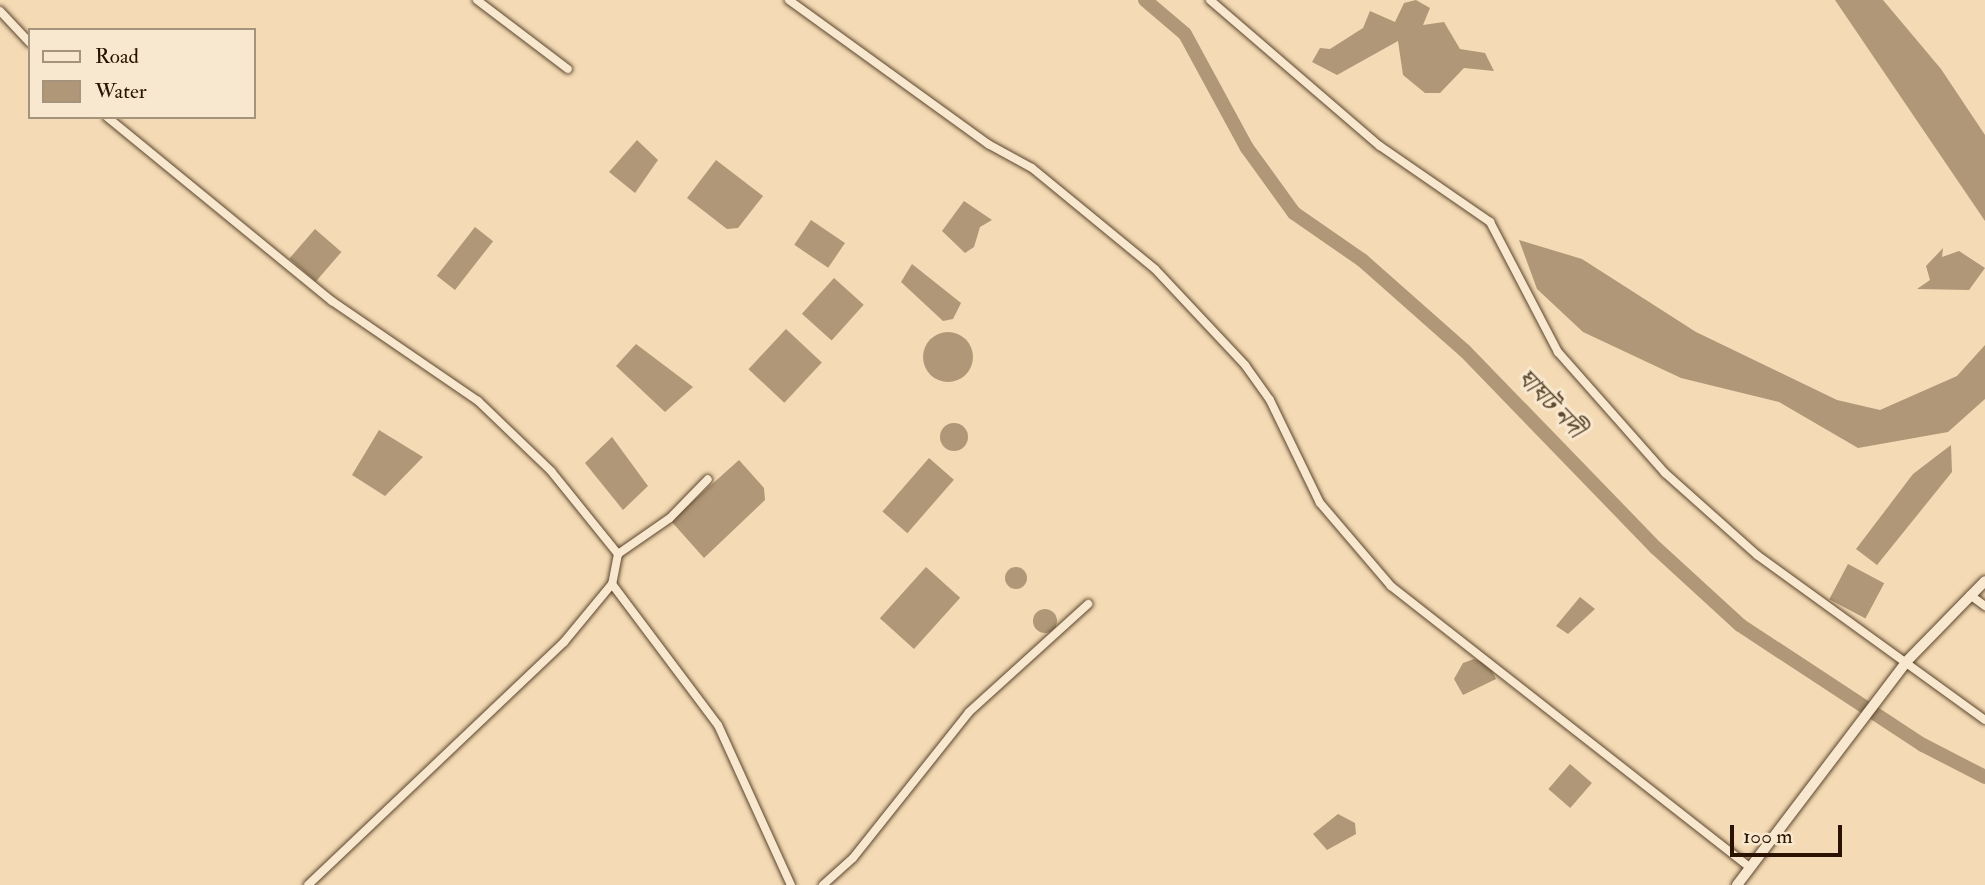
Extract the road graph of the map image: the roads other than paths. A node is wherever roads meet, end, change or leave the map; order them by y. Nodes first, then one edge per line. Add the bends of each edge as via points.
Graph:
1 (477, 0) edge
2 (789, 0) edge
3 (1210, 0) edge
4 (0, 11) edge
5 (28, 41) edge
6 (568, 69) dead end
7 (109, 119) edge
8 (708, 478) dead end
9 (618, 554) junction
10 (1985, 581) edge
11 (612, 583) junction
12 (1970, 595) junction
13 (1088, 604) dead end
14 (1985, 606) edge
15 (1906, 663) junction
16 (1985, 720) edge
17 (1750, 867) junction
18 (308, 885) edge
19 (791, 885) edge
20 (823, 885) edge
21 (1737, 885) edge

1 - 6 street
2 - 17 street via 988,144 1032,168 1154,269 1245,365 1270,400 1320,503 1391,586
3 - 15 street via 1380,146 1490,222 1558,352 1665,473 1757,555
4 - 5 street
7 - 9 street via 332,301 478,401 551,471
8 - 9 street via 670,518
9 - 11 street
10 - 12 main road
11 - 18 street via 555,652
11 - 19 street via 718,725
12 - 14 street
12 - 15 main road
13 - 20 street via 969,712 853,858
15 - 16 street
15 - 17 main road
17 - 21 main road

